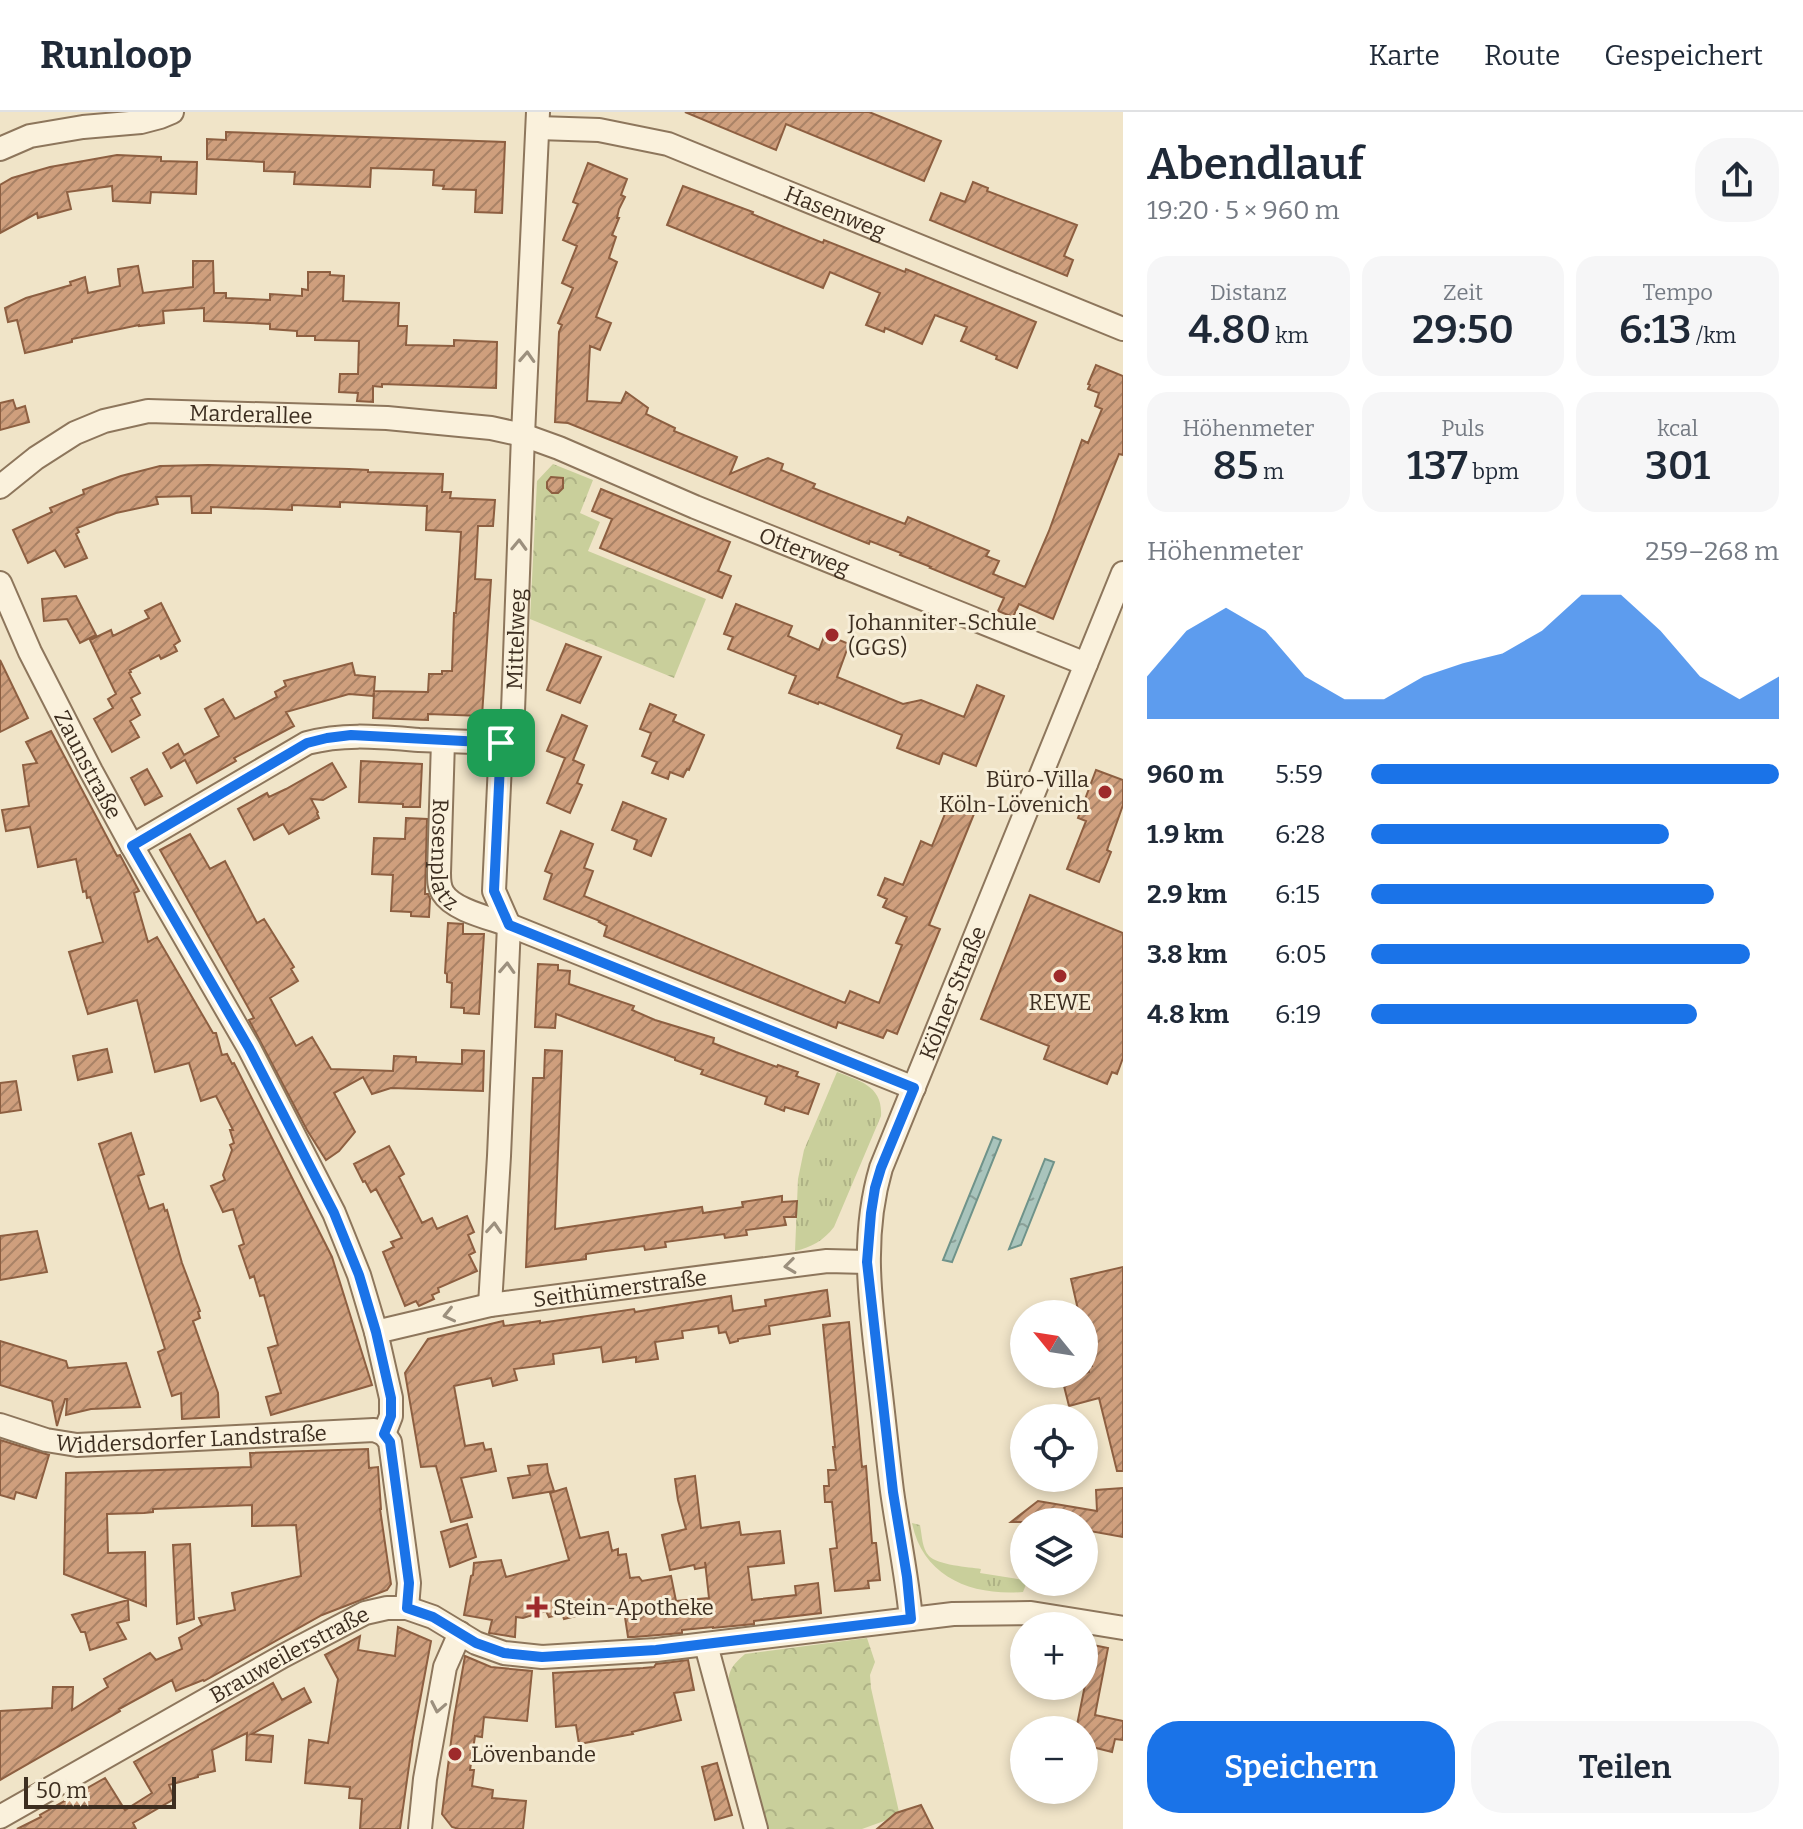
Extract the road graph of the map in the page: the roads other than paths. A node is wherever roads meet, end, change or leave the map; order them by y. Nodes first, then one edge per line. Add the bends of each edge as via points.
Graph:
1 (172, 112) edge
2 (538, 120) edge
3 (0, 149) edge
4 (1123, 329) edge
5 (523, 435) junction
6 (0, 487) edge
7 (1123, 573) edge
8 (0, 583) edge
9 (1086, 664) junction
10 (443, 741) junction
11 (501, 743) junction
12 (132, 846) junction
13 (509, 925) junction
14 (914, 1088) junction
15 (867, 1262) junction
16 (490, 1305) junction
17 (376, 1332) junction
18 (0, 1425) edge
19 (384, 1434) junction
20 (407, 1608) junction
21 (911, 1619) junction
22 (1123, 1628) edge
23 (460, 1633) junction
24 (706, 1645) junction
25 (0, 1817) edge
26 (420, 1829) edge
27 (756, 1829) edge

1 - 3 street via 141,122 30,136
2 - 4 street, Hasenweg via 668,144
5 -> 2 street, Mittelweg
5 - 6 street, Marderallee via 387,418 148,411 75,433
5 - 9 street, Otterweg
11 -> 5 street, Mittelweg via 513,711
7 - 9 street, Kölner Straße
8 - 12 street, Zaunstraße via 30,652
9 - 14 street, Kölner Straße
10 - 11 street
10 - 12 street via 351,735 307,743
10 - 13 street, Rosenplatz via 440,888 457,906
11 - 13 street, Mittelweg via 494,891
12 - 17 street, Zaunstraße via 301,1146 359,1275
13 - 14 street, Rosenplatz
16 -> 13 street, Mittelweg
14 - 15 street, Kölner Straße via 875,1188
15 -> 16 street, Seithümerstraße via 827,1261
15 - 21 street, Kölner Straße
16 -> 17 street, Seithümerstraße
17 - 19 street, Zaunstraße via 391,1398
18 - 19 street, Widdersdorfer Landstraße via 77,1445 374,1430
19 - 20 street, Zaunstraße via 390,1442 409,1583
20 - 23 street, Brauweilerstraße
20 - 25 street, Brauweilerstraße via 365,1613
21 - 22 street, Brauweilerstraße via 1031,1613
21 - 24 street, Brauweilerstraße
23 - 24 street, Brauweilerstraße via 504,1653 542,1657
23 -> 26 street via 445,1667
24 - 27 street

